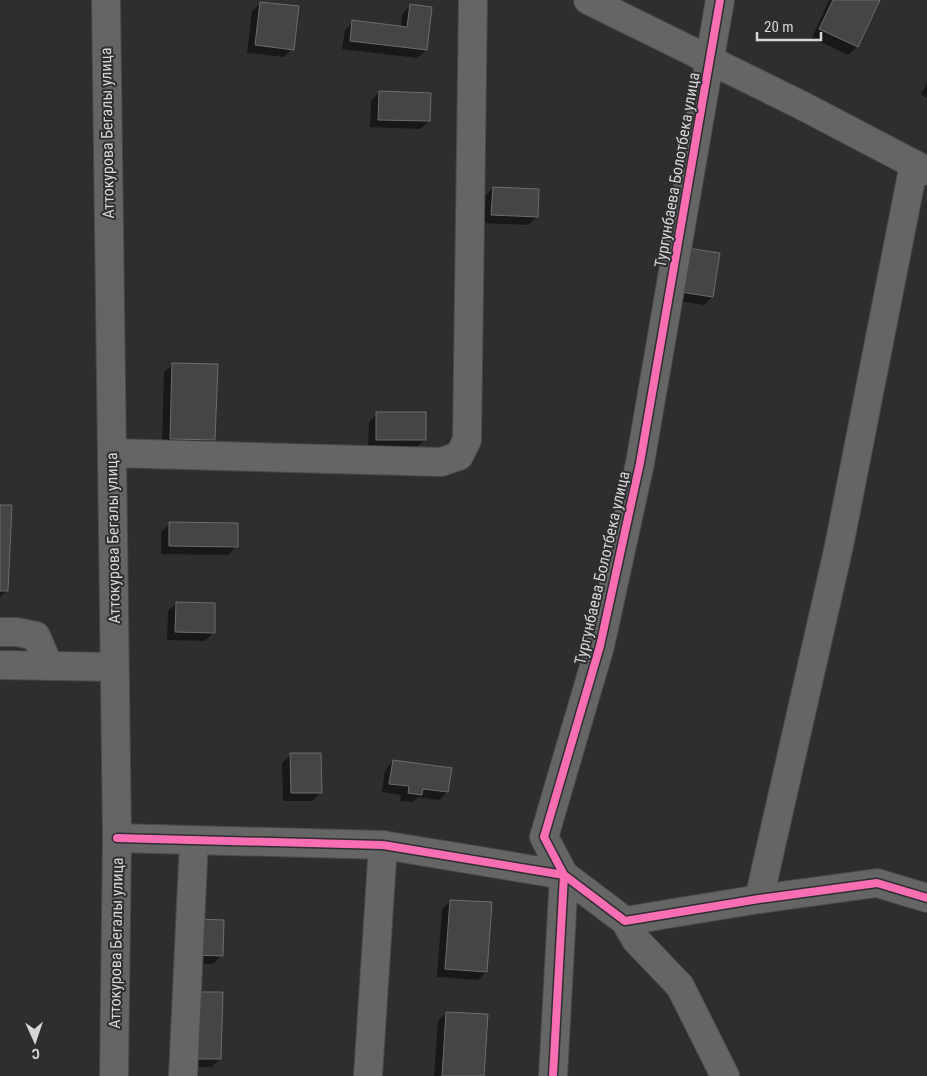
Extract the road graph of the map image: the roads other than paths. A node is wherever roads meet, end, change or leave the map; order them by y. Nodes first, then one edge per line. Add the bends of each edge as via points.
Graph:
1 (106, 0) edge
2 (473, 0) edge
3 (588, 0) edge
4 (720, 0) edge
5 (710, 60) junction
6 (920, 168) edge
7 (112, 453) junction
8 (0, 632) edge
9 (0, 666) edge
10 (49, 666) junction
11 (114, 667) junction
12 (116, 838) junction
13 (194, 840) junction
14 (383, 845) junction
15 (564, 875) junction
16 (927, 898) edge
17 (759, 899) junction
18 (625, 921) junction
19 (114, 1076) edge
20 (183, 1076) edge
21 (368, 1076) edge
22 (553, 1076) edge
23 (725, 1076) edge

1 - 7 main road, Аттокурова Бегалы улица
2 - 7 street via 467,440 459,456 441,462
3 - 5 street
4 - 5 street, Тургунбаева Болотбека улица
5 - 6 street
5 - 15 street, Тургунбаева Болотбека улица via 640,463 600,646 544,837
6 - 17 street
7 - 11 main road, Аттокурова Бегалы улица
8 - 10 street via 36,636
9 - 10 street
10 - 11 street
11 - 12 main road, Аттокурова Бегалы улица
12 - 13 street
12 - 19 main road, Аттокурова Бегалы улица
13 - 14 street
13 - 20 street
14 - 15 street
14 - 21 street
15 - 18 street
15 - 22 street
16 - 17 street via 877,883
17 - 18 street
18 - 23 street via 636,940 680,986

